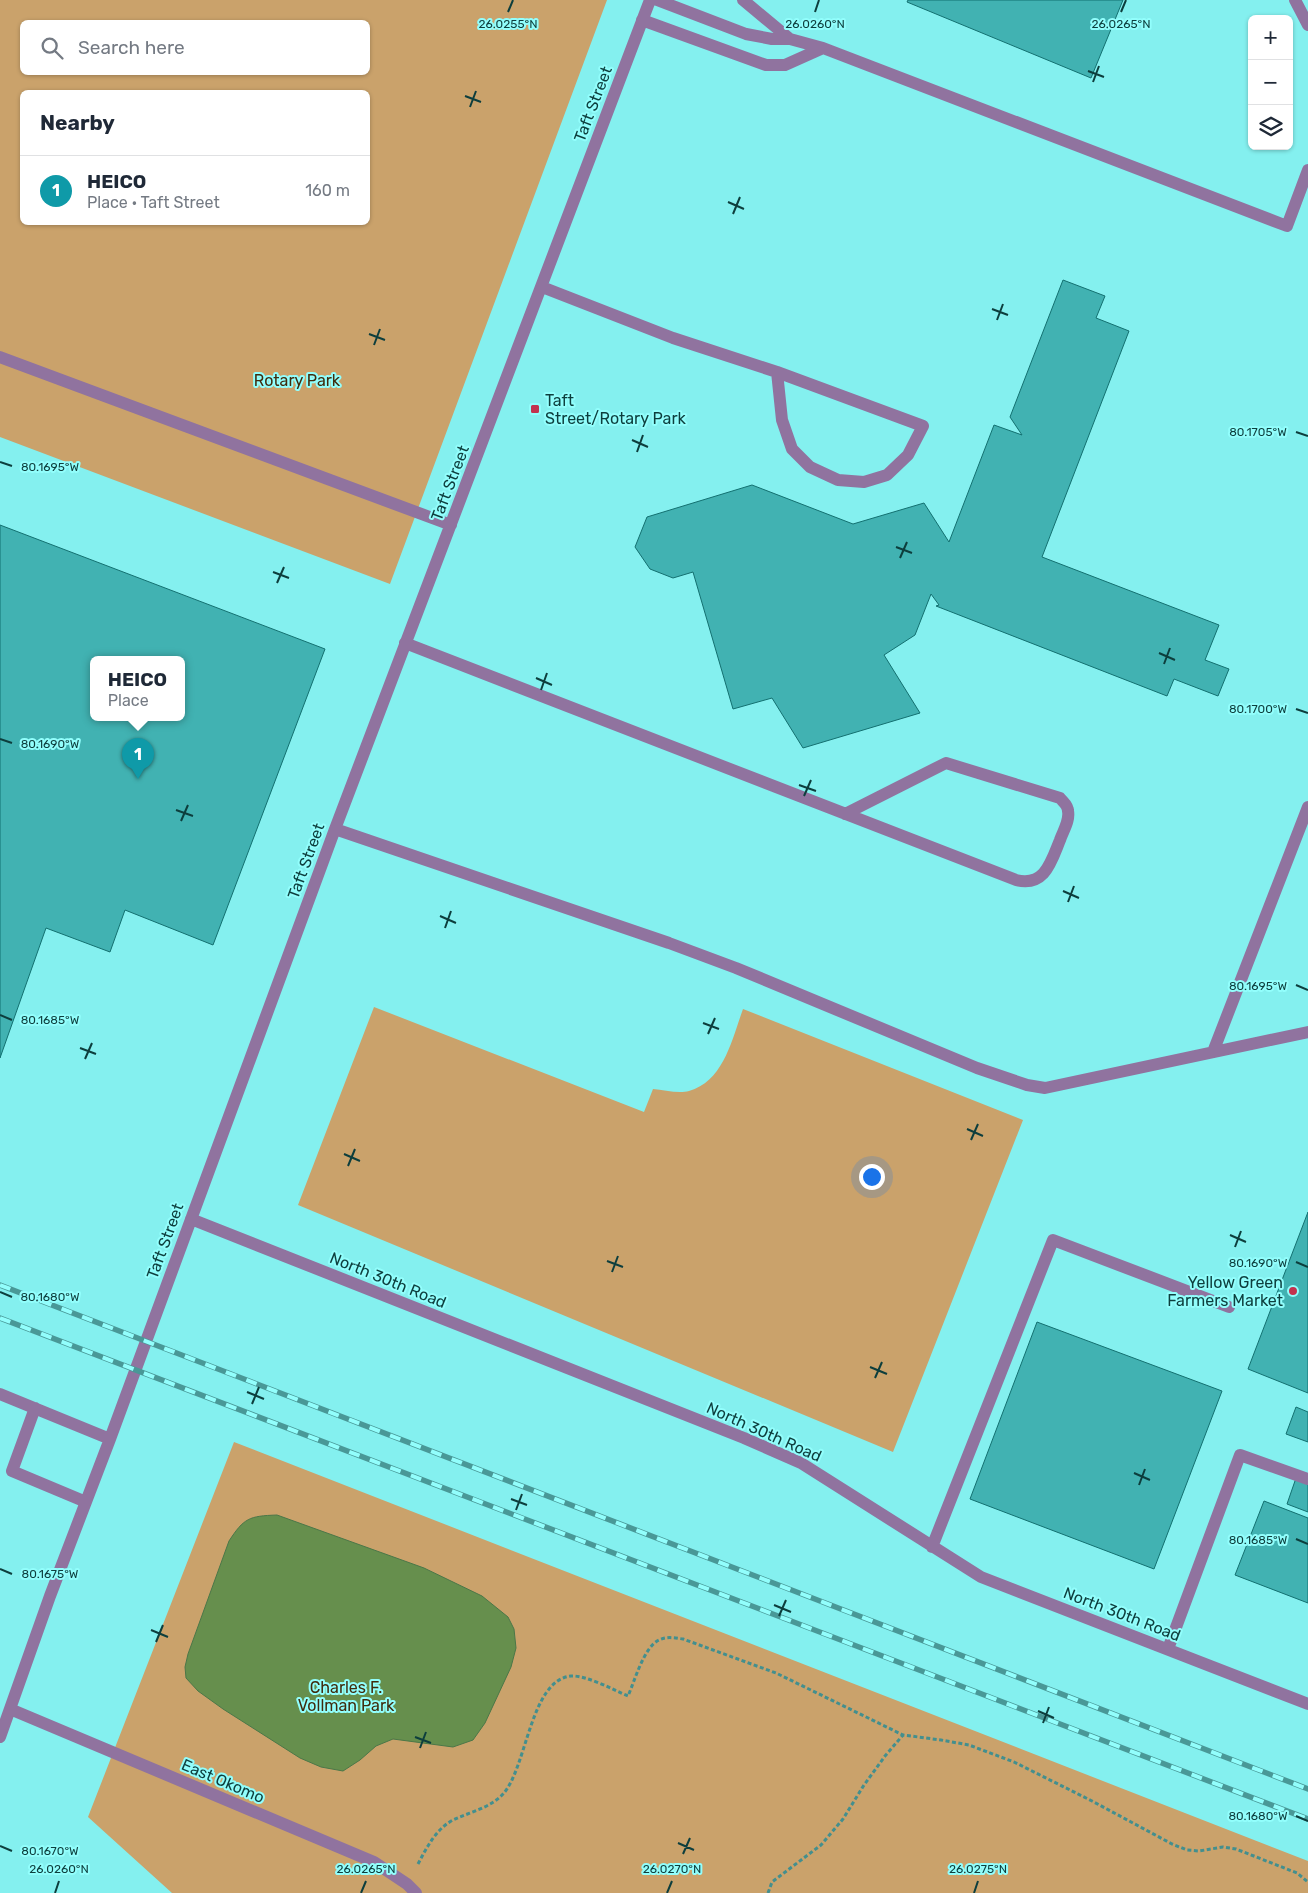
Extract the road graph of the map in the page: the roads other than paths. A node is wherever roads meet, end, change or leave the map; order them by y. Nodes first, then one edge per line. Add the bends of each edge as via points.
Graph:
1 (650, 0) edge
2 (657, 0) edge
3 (743, 0) edge
4 (1295, 0) edge
5 (642, 20) junction
6 (1308, 25) edge
7 (790, 38) junction
8 (823, 48) junction
9 (1308, 170) edge
10 (542, 287) junction
11 (0, 357) edge
12 (777, 372) junction
13 (451, 525) junction
14 (405, 643) junction
15 (1308, 807) edge
16 (845, 814) junction
17 (335, 828) junction
18 (1308, 1032) edge
19 (1213, 1052) junction
20 (191, 1219) junction
21 (1229, 1308) dead end
22 (0, 1394) edge
23 (35, 1408) junction
24 (110, 1438) junction
25 (1308, 1479) edge
26 (86, 1502) junction
27 (932, 1547) junction
28 (1168, 1649) junction
29 (1308, 1704) edge
30 (10, 1710) junction
31 (0, 1737) edge
32 (416, 1893) edge

1 - 5 street, Taft Street
2 - 7 street via 746,34 772,40
3 - 7 street
4 - 6 street
5 - 8 street via 766,65 785,64
5 - 10 street, Taft Street
7 - 8 street
8 - 9 street via 1287,226
10 - 12 street via 673,338
10 - 13 street, Taft Street
11 - 13 street
12 - 12 street via 822,389 923,426 908,455 887,475 864,482 838,480 810,467 792,449 782,420
13 - 14 street, Taft Street
14 - 16 street
14 - 17 street, Taft Street
15 - 19 street
16 - 16 street via 1027,882 1048,870 1069,817 1068,807 1060,798 946,763
17 - 19 street via 669,943 977,1068 1027,1085 1045,1088
17 - 20 street, Taft Street
18 - 19 street
20 - 24 street, Taft Street
20 - 27 street, North 30th Road via 800,1463
21 - 27 street via 1052,1240
22 - 23 street
23 - 24 street
23 - 26 street via 12,1471
24 - 26 street, Taft Street
25 - 28 street via 1240,1455
26 - 30 street, Taft Street
27 - 28 street, North 30th Road via 981,1577
28 - 29 street, North 30th Road
30 - 31 street, Taft Street
30 - 32 street, East Okomo via 374,1862

